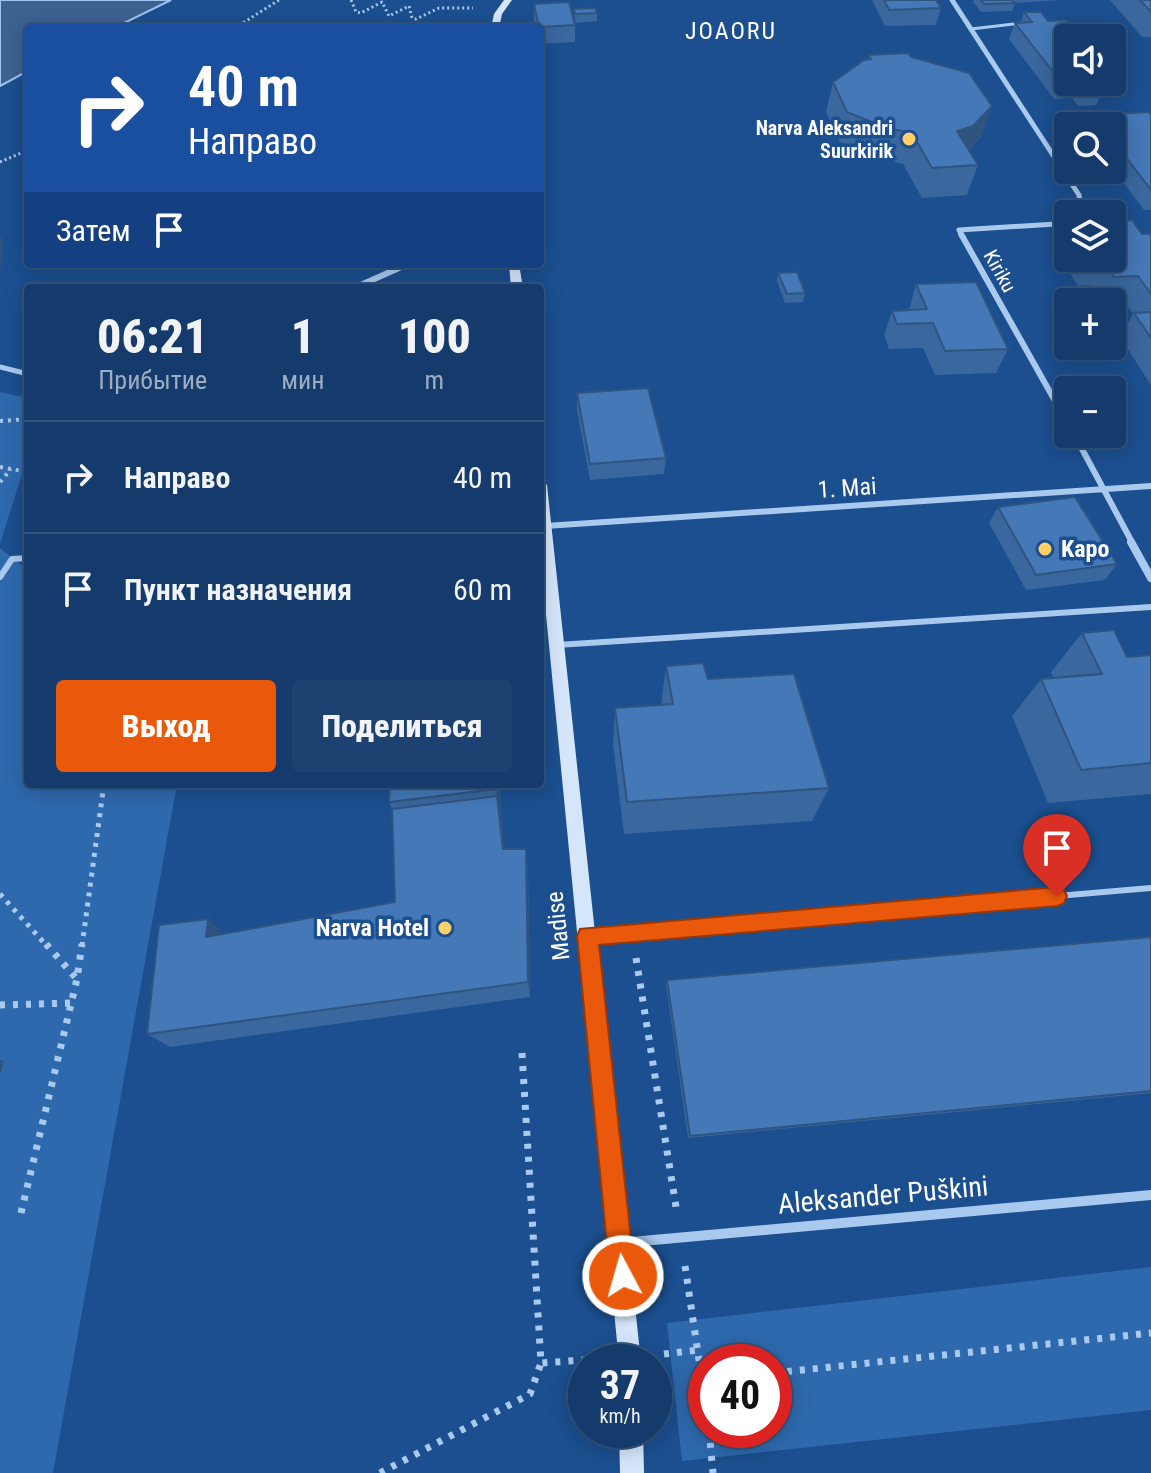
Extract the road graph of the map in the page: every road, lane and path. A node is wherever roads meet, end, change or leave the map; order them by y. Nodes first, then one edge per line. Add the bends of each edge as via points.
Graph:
1 (279, 0) edge
2 (351, 0) edge
3 (508, 0) edge
4 (952, 0) edge
5 (474, 8) dead end
6 (1027, 23) edge
7 (241, 24) edge
8 (496, 24) edge
9 (971, 29) junction
10 (24, 152) edge
11 (0, 162) edge
12 (1080, 200) edge
13 (1054, 224) edge
14 (399, 268) edge
15 (363, 284) edge
16 (0, 367) edge
17 (24, 373) edge
18 (1054, 399) edge
19 (24, 419) edge
20 (0, 421) edge
21 (1082, 448) edge
22 (0, 467) edge
23 (11, 469) junction
24 (22, 471) dead end
25 (0, 482) edge
26 (1151, 486) edge
27 (1105, 489) junction
28 (544, 526) edge
29 (544, 542) edge
30 (24, 558) edge
31 (0, 577) edge
32 (1151, 578) edge
33 (1151, 607) edge
34 (557, 645) junction
35 (103, 788) edge
36 (1151, 888) edge
37 (0, 894) edge
38 (632, 932) junction
39 (588, 936) junction
40 (77, 979) junction
41 (71, 1003) junction
42 (0, 1005) edge
43 (522, 1053) dead end
44 (1151, 1195) edge
45 (21, 1213) dead end
46 (681, 1237) junction
47 (620, 1243) junction
48 (1151, 1333) edge
49 (629, 1344) edge
50 (697, 1344) edge
51 (568, 1362) edge
52 (541, 1363) junction
53 (792, 1371) edge
54 (631, 1448) edge
55 (711, 1448) edge
56 (380, 1473) edge
57 (632, 1473) edge
58 (713, 1473) edge

1 - 7 path
2 - 5 path via 361,13 382,2 389,16 409,6 416,19 439,8
3 - 8 street
4 - 9 street
6 - 9 lane
9 - 12 street
10 - 11 path
13 - 18 street, Kiriku via 959,230
14 - 15 street
16 - 17 lane
19 - 20 path
21 - 27 street
22 - 23 path
23 - 24 path
23 - 25 path
26 - 27 street, 1. Mai
27 - 28 street, 1. Mai
27 - 32 street
29 - 34 street, Madise
30 - 31 lane via 12,559
33 - 34 lane
34 - 39 street, Madise
35 - 40 path
36 - 38 lane
37 - 40 path
38 - 39 lane
38 - 46 path
39 - 47 street, Madise
40 - 41 path
41 - 42 path
41 - 45 path
43 - 52 path
44 - 46 street, Aleksander Puškini
46 - 47 street, Aleksander Puškini
46 - 50 path
47 - 49 street, Madise
48 - 53 path
51 - 52 path
52 - 56 path via 530,1394
54 - 57 street
55 - 58 path

